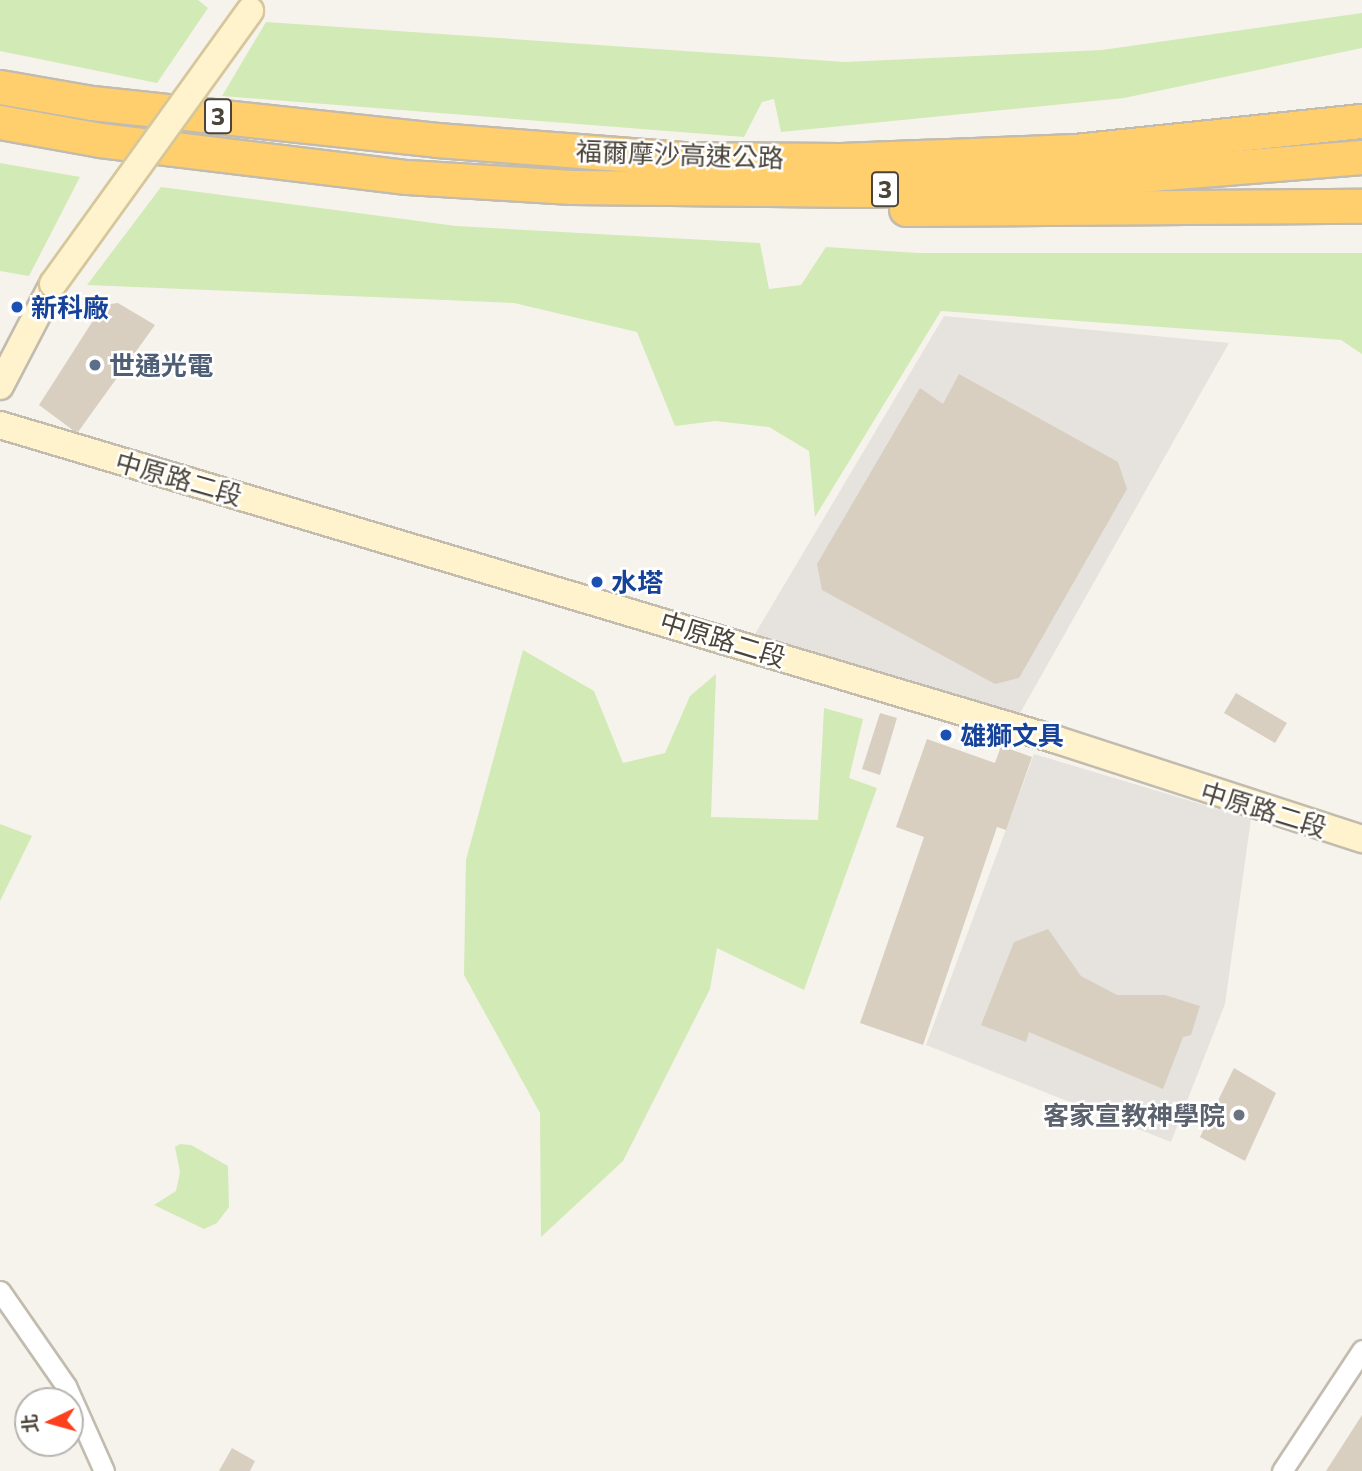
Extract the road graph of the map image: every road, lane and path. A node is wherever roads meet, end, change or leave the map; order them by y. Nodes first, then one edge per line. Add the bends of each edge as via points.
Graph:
1 (255, 6) edge
2 (0, 87) edge
3 (1362, 119) edge
4 (0, 121) edge
5 (1362, 157) edge
6 (572, 187) junction
7 (1362, 191) edge
8 (1226, 206) junction
9 (1362, 206) edge
10 (0, 386) edge
11 (0, 425) edge
12 (1362, 839) edge
13 (0, 1290) edge
14 (1362, 1350) edge
15 (104, 1471) edge
16 (1282, 1471) edge

1 - 10 street, bridge via 53,284
2 - 3 highway, 福爾摩沙高速公路 / 3 via 92,103 437,140 682,159 841,160 1076,151
4 - 6 highway, 福爾摩沙高速公路 / 3 via 100,139 407,177
5 - 6 highway, 福爾摩沙高速公路 / 3 via 1027,184 841,190
6 - 8 highway via 855,209
7 - 8 highway
8 - 9 highway
11 - 12 street, 中原路二段 via 1057,740
13 - 15 street via 66,1386
14 - 16 street

